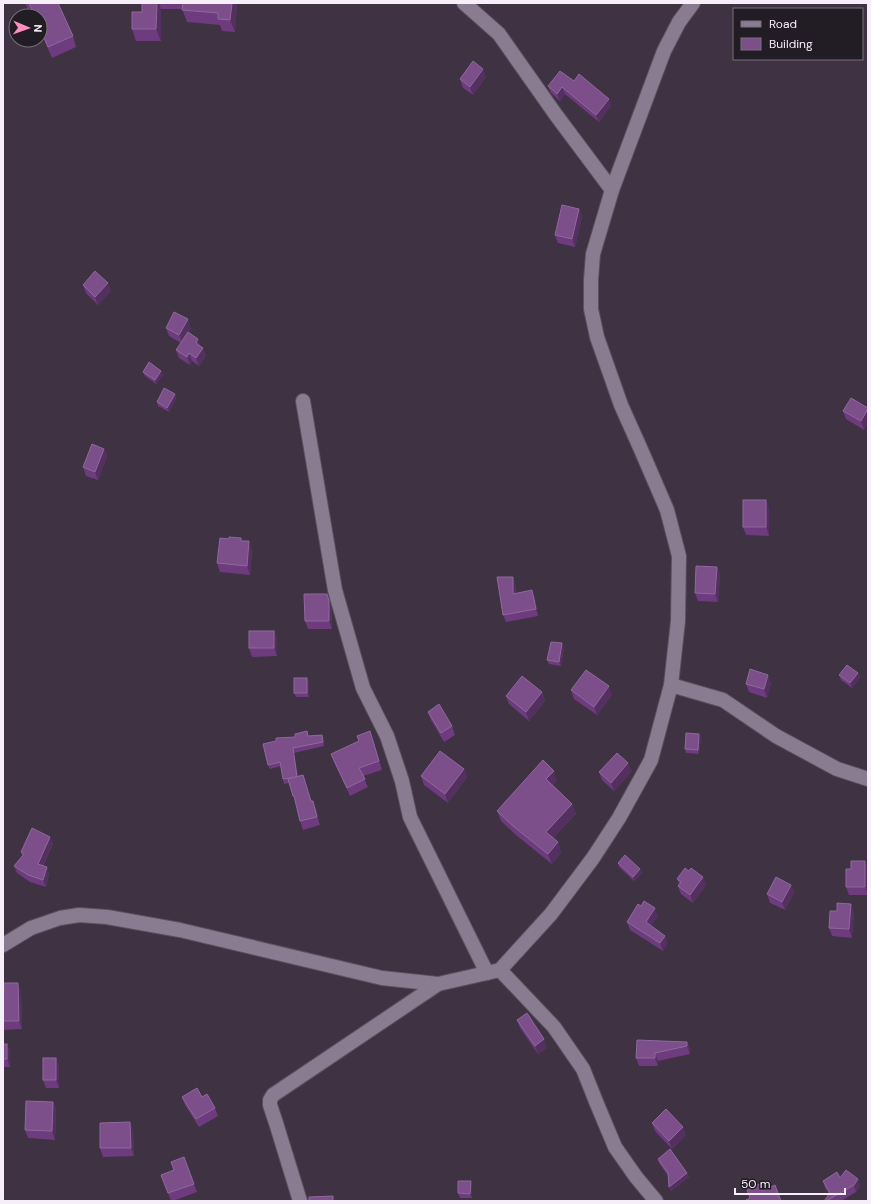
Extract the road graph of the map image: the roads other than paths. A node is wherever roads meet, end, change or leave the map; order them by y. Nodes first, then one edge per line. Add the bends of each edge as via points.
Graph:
1 (464, 3) edge
2 (693, 3) edge
3 (612, 190) junction
4 (303, 401) dead end
5 (670, 685) junction
6 (868, 778) edge
7 (3, 945) edge
8 (493, 971) junction
9 (438, 984) junction
10 (300, 1201) edge
11 (656, 1201) edge

1 - 3 street via 499,34
2 - 3 street via 679,22 664,51
3 - 5 street via 593,254 591,309 597,337 621,405 667,510 679,556 678,621
4 - 8 street via 335,590 364,688 387,736 402,781 410,817
5 - 6 street via 723,700 776,736 837,769
5 - 8 street via 651,760 619,818 551,914
7 - 9 street via 31,928 60,918 107,917 180,930 382,978
8 - 9 street
8 - 11 street via 554,1027 583,1069 615,1147
9 - 10 street via 273,1095 270,1105

